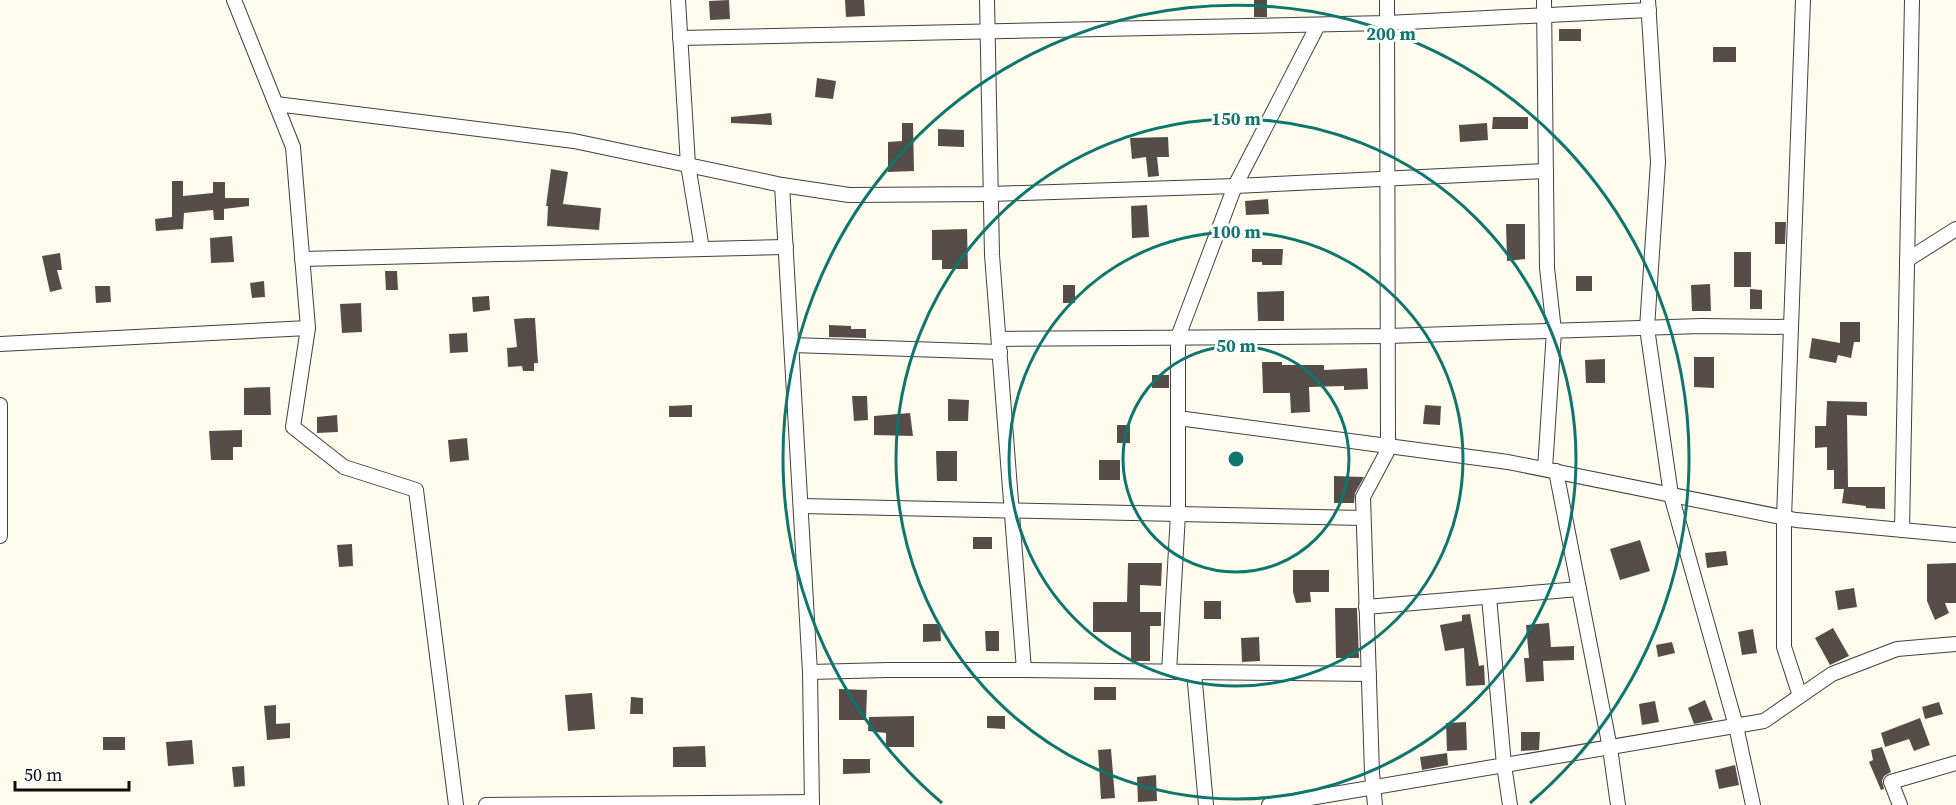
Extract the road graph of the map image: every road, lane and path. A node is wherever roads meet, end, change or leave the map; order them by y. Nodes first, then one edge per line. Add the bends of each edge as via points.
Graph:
1 (234, 0) edge
2 (678, 0) edge
3 (987, 0) edge
4 (1388, 0) edge
5 (1544, 0) edge
6 (1803, 0) edge
7 (1912, 0) edge
8 (1649, 5) edge
9 (1544, 15) junction
10 (1388, 23) junction
11 (1318, 25) junction
12 (988, 31) junction
13 (680, 38) junction
14 (276, 104) junction
15 (688, 165) junction
16 (1546, 171) junction
17 (1388, 179) junction
18 (782, 185) junction
19 (1234, 186) junction
20 (991, 194) junction
21 (1956, 229) edge
22 (786, 248) junction
23 (702, 249) junction
24 (302, 259) junction
25 (1907, 260) junction
26 (1791, 327) junction
27 (308, 328) junction
28 (1647, 328) junction
29 (1554, 331) junction
30 (1388, 336) junction
31 (1178, 337) junction
32 (0, 344) edge
33 (792, 345) junction
34 (999, 345) junction
35 (0, 405) edge
36 (1178, 418) junction
37 (1388, 446) junction
38 (1551, 470) junction
39 (1671, 495) junction
40 (801, 507) junction
41 (1012, 511) junction
42 (1178, 514) junction
43 (1363, 518) junction
44 (1784, 518) junction
45 (1902, 530) junction
46 (1956, 535) edge
47 (0, 536) edge
48 (1579, 589) junction
49 (1489, 597) junction
50 (1366, 608) junction
51 (1956, 644) edge
52 (1024, 670) junction
53 (810, 672) junction
54 (1169, 672) junction
55 (1194, 672) junction
56 (1368, 674) junction
57 (1800, 696) junction
58 (1736, 726) junction
59 (1610, 748) junction
60 (1956, 763) edge
61 (1504, 765) junction
62 (1373, 787) junction
63 (812, 803) edge
64 (456, 805) edge
65 (486, 805) edge
66 (1206, 805) edge
67 (1269, 805) edge
68 (1375, 805) edge
69 (1510, 805) edge
70 (1618, 805) edge
71 (1753, 805) edge
72 (1900, 805) edge

1 - 14 street
2 - 13 street
3 - 12 street
4 - 10 street
5 - 9 street
6 - 26 street
7 - 25 street
8 - 9 street
8 - 28 street via 1658,162
9 - 10 street
9 - 16 street
10 - 11 street
10 - 17 street
11 - 12 street
11 - 19 street
12 - 13 street
12 - 20 street
13 - 15 street
14 - 15 street via 574,141
14 - 24 street via 293,147
15 - 18 street
15 - 23 street
16 - 17 street
16 - 29 street via 1547,268
17 - 19 street
17 - 30 street
18 - 20 street via 849,195
18 - 22 street
19 - 20 street
19 - 31 street
20 - 34 street
21 - 25 street
22 - 23 street
22 - 33 street
23 - 24 street
24 - 27 street
25 - 45 street
26 - 28 street
26 - 44 street
27 - 32 street
27 - 64 street via 293,427 344,467 416,490
28 - 29 street
28 - 39 street
29 - 30 street
29 - 38 street
30 - 31 street
30 - 37 street
31 - 34 street
31 - 36 street
33 - 34 street
33 - 40 street
34 - 41 street
35 - 47 street
36 - 37 street
36 - 42 street
37 - 38 street
37 - 43 street via 1363,497
38 - 39 street
38 - 48 street
39 - 44 street
39 - 58 street
40 - 41 street
40 - 53 street
41 - 42 street
41 - 52 street
42 - 43 street
42 - 54 street
43 - 50 street
44 - 45 street
44 - 57 street via 1784,647
45 - 46 street
48 - 49 street
48 - 59 street
49 - 50 street
49 - 61 street
50 - 56 street
51 - 57 street via 1897,649 1832,674
52 - 53 street
52 - 54 street
53 - 63 street
54 - 55 street
55 - 56 street
55 - 66 street
56 - 62 street
57 - 58 street via 1764,721
58 - 59 street
58 - 71 street
59 - 61 street
59 - 70 street
60 - 72 street via 1891,782
61 - 62 street
61 - 69 street
62 - 67 street
62 - 68 street
63 - 65 street

